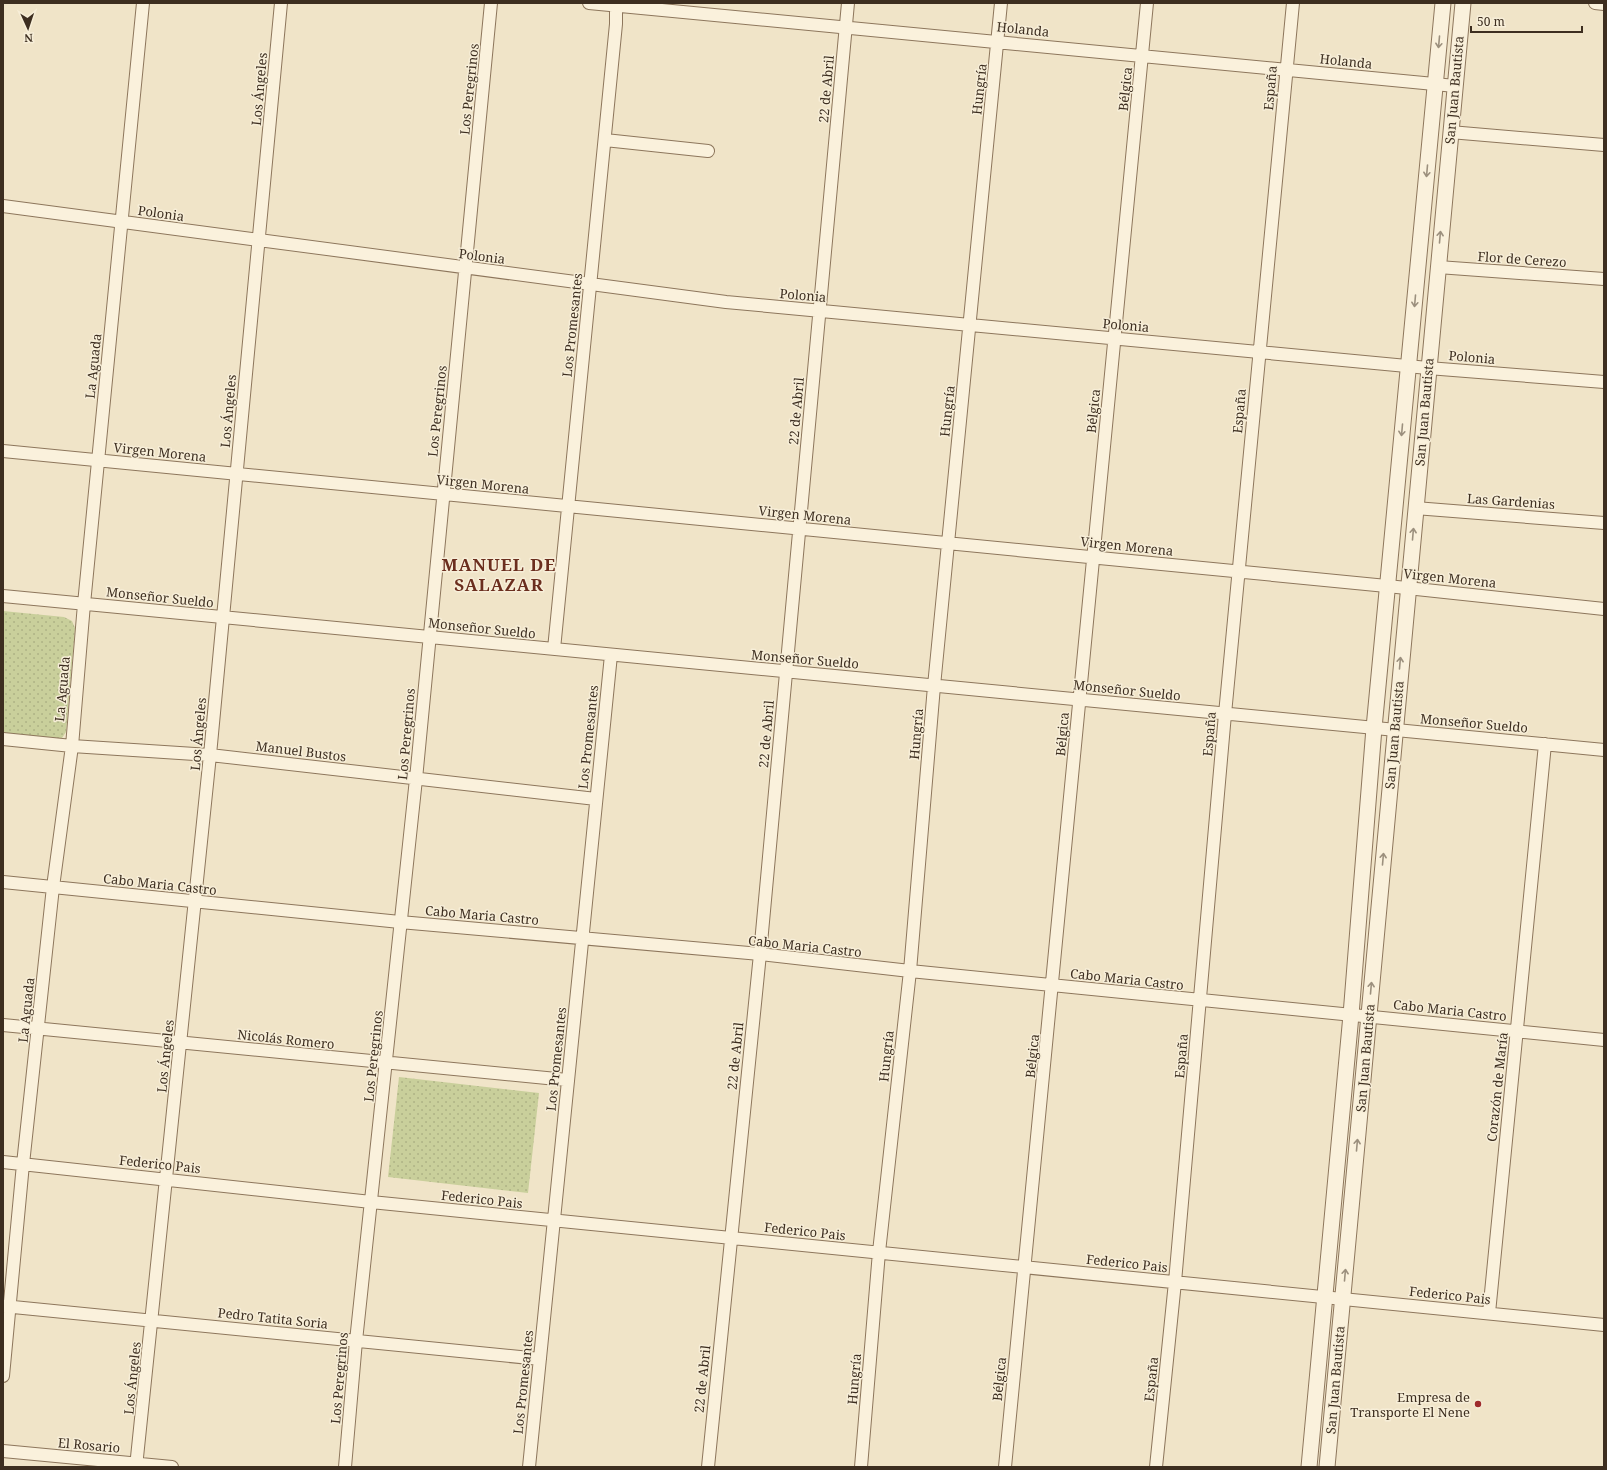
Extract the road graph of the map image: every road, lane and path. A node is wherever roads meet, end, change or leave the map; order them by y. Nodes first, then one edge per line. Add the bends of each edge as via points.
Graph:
1 (143, 3) edge
2 (281, 3) edge
3 (491, 3) edge
4 (589, 3) edge
5 (848, 3) edge
6 (1001, 3) edge
7 (1147, 3) edge
8 (1293, 3) edge
9 (1443, 3) edge
10 (1463, 3) edge
11 (1595, 3) edge
12 (616, 4) edge
13 (1604, 4) edge
14 (846, 26) junction
15 (998, 41) junction
16 (1142, 55) junction
17 (1286, 69) junction
18 (1435, 84) junction
19 (1455, 86) junction
20 (1450, 132) junction
21 (605, 140) junction
22 (1604, 145) edge
23 (708, 151) dead end
24 (3, 206) edge
25 (121, 222) junction
26 (258, 241) junction
27 (1438, 267) junction
28 (465, 268) junction
29 (1604, 278) edge
30 (590, 284) junction
31 (820, 311) junction
32 (970, 325) junction
33 (1114, 338) junction
34 (1259, 352) junction
35 (1408, 365) junction
36 (1428, 368) junction
37 (1604, 382) edge
38 (3, 451) edge
39 (98, 460) junction
40 (236, 474) junction
41 (442, 494) junction
42 (568, 506) junction
43 (1415, 508) junction
44 (1604, 522) edge
45 (799, 529) junction
46 (948, 543) junction
47 (1093, 557) junction
48 (1238, 571) junction
49 (1388, 586) junction
50 (1407, 588) junction
51 (3, 596) edge
52 (84, 604) junction
53 (1604, 609) edge
54 (222, 617) junction
55 (428, 637) junction
56 (554, 649) junction
57 (611, 655) junction
58 (786, 672) junction
59 (934, 686) junction
60 (1079, 700) junction
61 (1225, 714) junction
62 (1374, 728) junction
63 (1394, 730) junction
64 (3, 738) edge
65 (1545, 744) junction
66 (72, 746) junction
67 (1604, 750) edge
68 (210, 755) junction
69 (416, 778) junction
70 (596, 799) junction
71 (3, 882) edge
72 (53, 887) junction
73 (195, 901) junction
74 (400, 922) junction
75 (582, 939) junction
76 (760, 954) junction
77 (910, 971) junction
78 (1053, 986) junction
79 (1200, 1000) junction
80 (1351, 1015) junction
81 (1369, 1016) junction
82 (3, 1025) edge
83 (38, 1028) junction
84 (1517, 1031) junction
85 (1604, 1040) edge
86 (180, 1042) junction
87 (387, 1062) junction
88 (567, 1080) junction
89 (3, 1162) edge
90 (23, 1164) junction
91 (166, 1179) junction
92 (371, 1202) junction
93 (555, 1220) junction
94 (730, 1238) junction
95 (879, 1252) junction
96 (1025, 1267) junction
97 (1175, 1282) junction
98 (1325, 1297) junction
99 (1342, 1298) junction
100 (6, 1306) edge
101 (1489, 1314) junction
102 (152, 1319) junction
103 (1604, 1325) edge
104 (356, 1341) junction
105 (540, 1359) junction
106 (3, 1376) edge
107 (3, 1451) edge
108 (136, 1465) edge
109 (172, 1467) edge
110 (346, 1467) edge
111 (529, 1467) edge
112 (708, 1467) edge
113 (861, 1467) edge
114 (1005, 1467) edge
115 (1156, 1467) edge
116 (1309, 1467) edge
117 (1327, 1467) edge

1 - 25 street, La Aguada
2 - 26 street, Los Ángeles
3 - 28 street, Los Peregrinos
4 - 12 street, Holanda
5 - 14 street, 22 de Abril
6 - 15 street, Hungría
7 - 16 street, Bélgica
8 - 17 street, España
9 -> 18 street, San Juan Bautista
10 - 19 street, San Juan Bautista
11 - 13 street
12 - 14 street, Holanda
12 - 21 street, Los Promesantes
14 - 15 street, Holanda
14 - 31 street, 22 de Abril
15 - 16 street, Holanda
15 - 32 street, Hungría
16 - 17 street, Holanda
16 - 33 street, Bélgica
17 - 18 street, Holanda
17 - 34 street, España
18 - 19 street, Holanda
18 -> 35 street, San Juan Bautista
19 - 20 street, San Juan Bautista
20 - 22 street
27 -> 20 street, San Juan Bautista
21 - 23 street
21 - 30 street, Los Promesantes
24 - 25 street, Polonia
25 - 26 street, Polonia
25 - 39 street, La Aguada
26 - 28 street, Polonia
26 - 40 street, Los Ángeles
27 - 29 street, Flor de Cerezo
27 - 36 street, San Juan Bautista
28 - 30 street, Polonia
28 - 41 street, Los Peregrinos
30 - 31 street, Polonia via 726,302
30 - 42 street, Los Promesantes
31 - 32 street, Polonia
31 - 45 street, 22 de Abril
32 - 33 street, Polonia
32 - 46 street, Hungría
33 - 34 street, Polonia
33 - 47 street, Bélgica
34 - 35 street, Polonia
34 - 48 street, España
35 - 36 street, Polonia
35 -> 49 street, San Juan Bautista
36 - 37 street, Polonia
36 - 43 street, San Juan Bautista
38 - 39 street, Virgen Morena
39 - 40 street, Virgen Morena
39 - 52 street, La Aguada
40 - 41 street, Virgen Morena
40 - 54 street, Los Ángeles
41 - 42 street, Virgen Morena
41 - 55 street, Los Peregrinos
42 - 45 street, Virgen Morena
42 - 56 street, Los Promesantes
43 - 44 street, Las Gardenias
50 -> 43 street, San Juan Bautista
45 - 46 street, Virgen Morena
45 - 58 street, 22 de Abril
46 - 47 street, Virgen Morena
46 - 59 street, Hungría
47 - 48 street, Virgen Morena
47 - 60 street, Bélgica
48 - 49 street, Virgen Morena
48 - 61 street, España
49 - 50 street, Virgen Morena
49 - 62 street, San Juan Bautista
50 - 53 street, Virgen Morena
63 -> 50 street, San Juan Bautista
51 - 52 street, Monseñor Sueldo
52 - 54 street, Monseñor Sueldo
52 - 66 street, La Aguada
54 - 55 street, Monseñor Sueldo
54 - 68 street, Los Ángeles
55 - 56 street, Monseñor Sueldo
55 - 69 street, Los Peregrinos
56 - 57 street, Monseñor Sueldo
57 - 58 street, Monseñor Sueldo
57 - 70 street, Los Promesantes
58 - 59 street, Monseñor Sueldo
58 - 76 street, 22 de Abril
59 - 60 street, Monseñor Sueldo
59 - 77 street, Hungría
60 - 61 street, Monseñor Sueldo
60 - 78 street, Bélgica
61 - 62 street, Monseñor Sueldo
61 - 79 street, España
62 - 63 street, Monseñor Sueldo
62 - 80 street, San Juan Bautista
63 - 65 street, Monseñor Sueldo
81 -> 63 street, San Juan Bautista
64 - 66 street, Manuel Bustos
65 - 67 street, Monseñor Sueldo
65 - 84 street, Corazón de María
66 - 68 street, Manuel Bustos
66 - 72 street, La Aguada
68 - 69 street, Manuel Bustos
68 - 73 street, Los Ángeles
69 - 70 street, Manuel Bustos
69 - 74 street, Los Peregrinos
70 - 75 street, Los Promesantes
71 - 72 street, Cabo Maria Castro
72 - 73 street, Cabo Maria Castro
72 - 83 street, La Aguada
73 - 74 street, Cabo Maria Castro
73 - 86 street, Los Ángeles
74 - 75 street, Cabo Maria Castro
74 - 87 street, Los Peregrinos
75 - 76 street, Cabo Maria Castro
75 - 88 street, Los Promesantes
76 - 77 street, Cabo Maria Castro
76 - 94 street, 22 de Abril
77 - 78 street, Cabo Maria Castro
77 - 95 street, Hungría
78 - 79 street, Cabo Maria Castro
78 - 96 street, Bélgica
79 - 80 street, Cabo Maria Castro
79 - 97 street, España
80 - 81 street, Cabo Maria Castro
80 - 98 street, San Juan Bautista
81 - 84 street, Cabo Maria Castro
99 -> 81 street, San Juan Bautista
82 - 83 street, Nicolás Romero
83 - 86 street, Nicolás Romero
83 - 90 street, La Aguada
84 - 85 street, Cabo Maria Castro
84 - 101 street, Corazón de María
86 - 87 street, Nicolás Romero
86 - 91 street, Los Ángeles
87 - 88 street, Nicolás Romero
87 - 92 street, Los Peregrinos
88 - 93 street, Los Promesantes
89 - 90 street, Federico Pais
90 - 91 street, Federico Pais
90 - 100 street, La Aguada
91 - 92 street, Federico Pais
91 - 102 street, Los Ángeles
92 - 93 street, Federico Pais
92 - 104 street, Los Peregrinos
93 - 94 street, Federico Pais
93 - 105 street, Los Promesantes
94 - 95 street, Federico Pais
94 - 112 street, 22 de Abril
95 - 96 street, Federico Pais
95 - 113 street, Hungría
96 - 97 street, Federico Pais
96 - 114 street, Bélgica
97 - 98 street, Federico Pais
97 - 115 street, España
98 - 99 street, Federico Pais
98 - 116 street, San Juan Bautista
99 - 101 street, Federico Pais
99 - 117 street, San Juan Bautista
100 - 102 street, Pedro Tatita Soria
100 - 106 street, La Aguada
101 - 103 street, Federico Pais
102 - 104 street, Pedro Tatita Soria
102 - 108 street, Los Ángeles
104 - 105 street, Pedro Tatita Soria
104 - 110 street, Los Peregrinos
105 - 111 street, Los Promesantes
107 - 108 street, El Rosario
108 - 109 street, El Rosario

